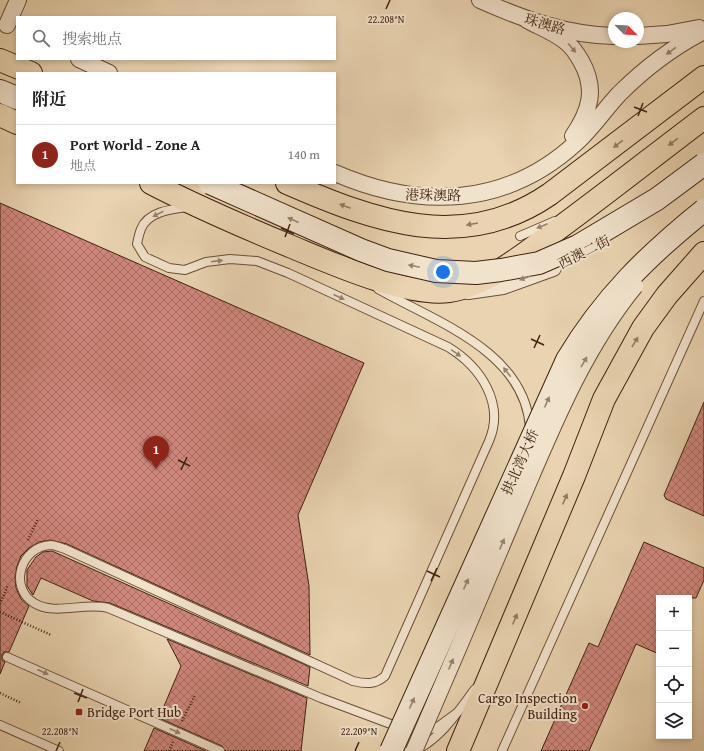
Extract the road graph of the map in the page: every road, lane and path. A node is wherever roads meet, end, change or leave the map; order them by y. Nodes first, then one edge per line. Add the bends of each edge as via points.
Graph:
1 (18, 0) edge
2 (480, 0) edge
3 (527, 20) junction
4 (8, 26) edge
5 (704, 27) edge
6 (704, 31) edge
7 (608, 36) edge
8 (644, 36) edge
9 (0, 60) edge
10 (81, 60) edge
11 (29, 72) edge
12 (107, 72) edge
13 (704, 77) edge
14 (0, 91) edge
15 (16, 98) edge
16 (0, 115) edge
17 (704, 118) edge
18 (16, 123) edge
19 (551, 161) junction
20 (704, 164) edge
21 (336, 173) edge
22 (704, 175) edge
23 (153, 184) edge
24 (212, 184) edge
25 (295, 186) edge
26 (590, 205) junction
27 (195, 207) junction
28 (702, 218) edge
29 (520, 236) dead end
30 (704, 253) edge
31 (333, 264) junction
32 (449, 291) junction
33 (704, 301) edge
34 (526, 489) junction
35 (0, 612) edge
36 (51, 635) dead end
37 (500, 655) junction
38 (7, 656) dead end
39 (0, 694) edge
40 (21, 702) dead end
41 (458, 712) junction
42 (0, 724) edge
43 (458, 749) edge
44 (60, 751) edge
45 (220, 751) edge
46 (391, 751) edge
47 (414, 751) edge
48 (502, 751) edge

1 - 4 street
2 - 3 street, 珠澳路
3 - 7 street, 珠澳路 via 583,34
3 -> 19 street via 567,42 589,77 590,94 586,115 570,141
5 - 8 street
6 -> 19 street via 671,50 644,72 577,141
9 - 11 highway
10 - 12 street
13 -> 25 highway via 550,194 531,207 510,215 472,224 422,227 379,218
14 - 15 main road
16 - 18 highway
17 -> 26 highway
19 - 21 street, 港珠澳路 via 536,172 504,187 447,198 401,195
20 -> 24 main road, bridge via 657,199 578,246 539,263 476,273 436,271 388,260
22 -> 32 street, 西澳二街 via 613,237 554,268 503,286
23 - 27 highway
26 -> 29 lane
26 - 32 highway via 524,254 483,280
27 - 31 highway
27 -> 41 lane via 166,210 153,216 141,227 137,244 145,257 169,268 185,270 206,262 230,259 257,261 288,273 459,354 485,383 495,415 494,429 385,676 371,684 353,681 65,549 51,545 38,549 24,560 20,570 24,592 32,602 52,610 90,605 108,608 321,698 404,729 424,732 439,726
34 -> 28 street, bridge via 581,368 600,335 641,279
46 -> 28 main road, 拱北湾大桥, bridge via 567,360 602,308 640,265 664,242
37 -> 30 highway via 604,399 643,328
31 - 32 highway via 389,283 423,291
34 -> 31 lane via 532,445 530,420 515,382 499,362 469,339
33 - 48 lane
47 -> 34 street, bridge
35 - 36 path
37 - 41 lane
37 - 43 highway
38 -> 45 lane
39 - 40 path
41 - 47 lane via 443,731 428,744
42 - 44 lane

